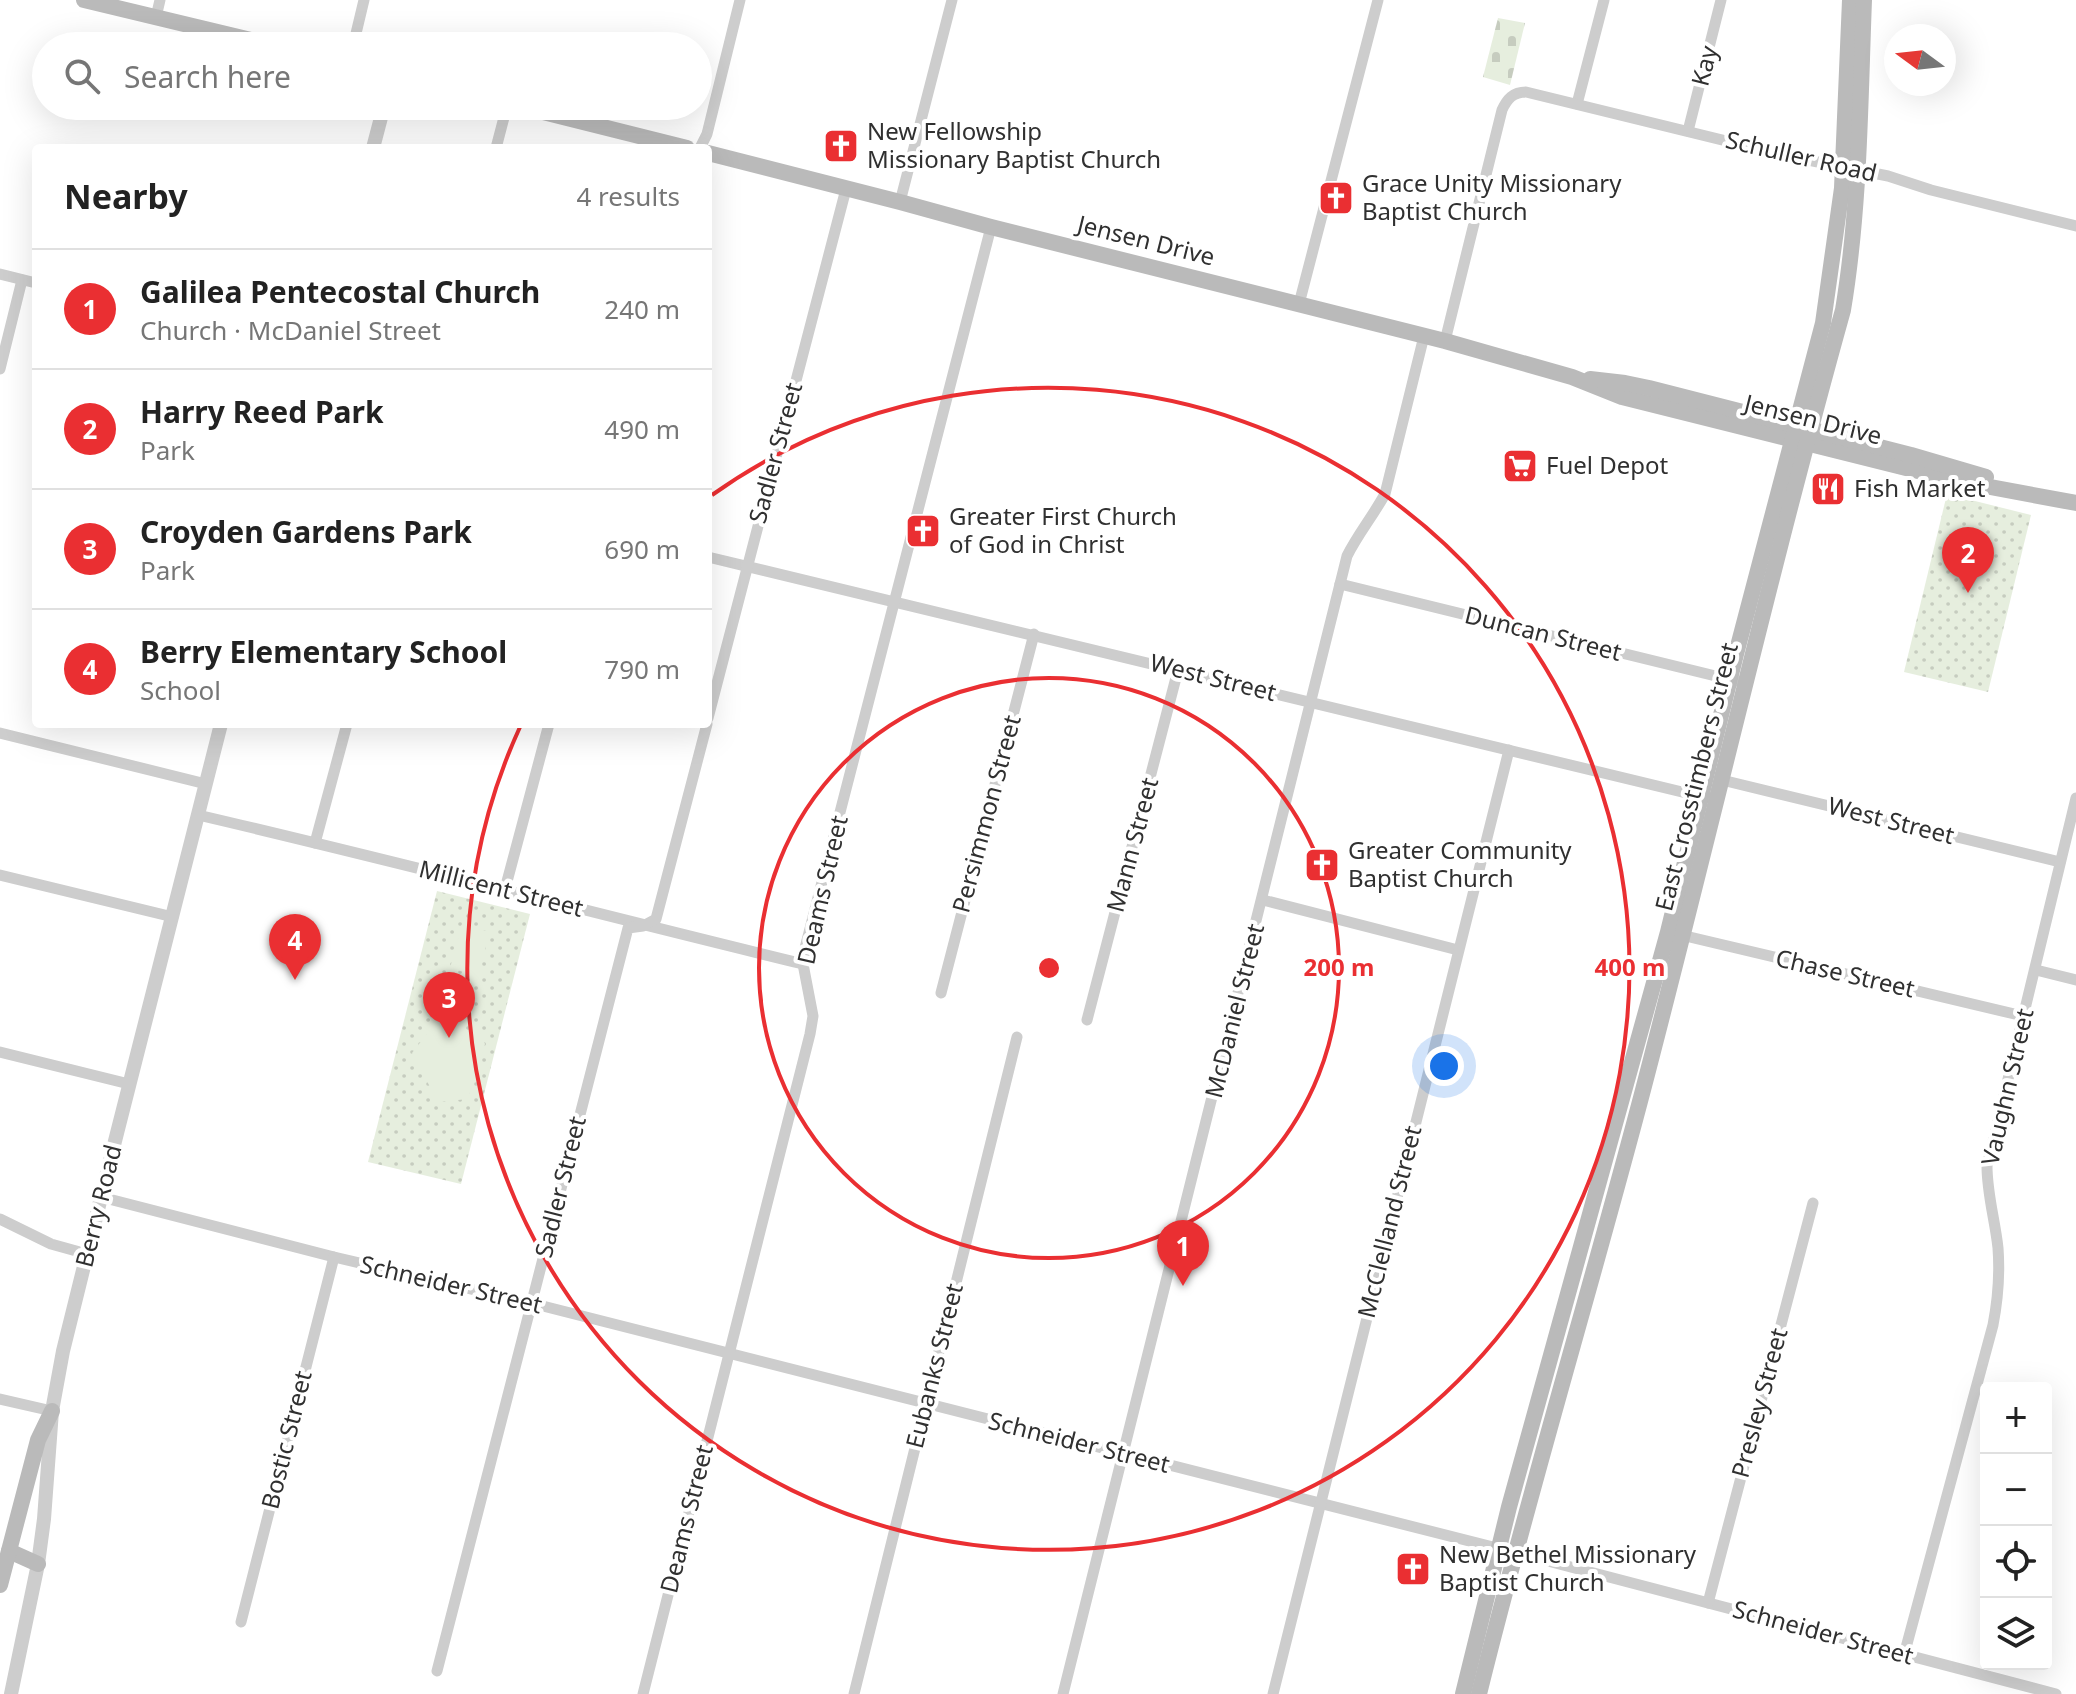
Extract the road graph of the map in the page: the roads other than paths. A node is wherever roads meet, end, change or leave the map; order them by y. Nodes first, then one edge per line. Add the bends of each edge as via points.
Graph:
1 (84, 0) edge
2 (160, 0) edge
3 (364, 0) edge
4 (740, 0) edge
5 (952, 0) edge
6 (1378, 0) edge
7 (1604, 0) edge
8 (1721, 0) edge
9 (1850, 0) edge
10 (1864, 0) edge
11 (156, 17) junction
12 (1856, 27) junction
13 (218, 32) edge
14 (356, 32) edge
15 (1577, 104) junction
16 (712, 114) edge
17 (380, 120) edge
18 (503, 120) edge
19 (575, 120) edge
20 (710, 120) edge
21 (1688, 131) junction
22 (374, 144) edge
23 (497, 144) edge
24 (671, 144) edge
25 (702, 144) edge
26 (712, 154) edge
27 (1850, 168) junction
28 (846, 189) junction
29 (900, 202) junction
30 (2076, 226) edge
31 (991, 227) junction
32 (1831, 270) junction
33 (0, 274) edge
34 (1848, 276) junction
35 (22, 280) junction
36 (32, 282) edge
37 (1299, 304) junction
38 (1424, 336) junction
39 (1445, 341) junction
40 (0, 369) edge
41 (1802, 435) junction
42 (2076, 503) edge
43 (712, 558) edge
44 (747, 566) junction
45 (1340, 584) junction
46 (895, 603) junction
47 (1034, 634) junction
48 (1178, 670) junction
49 (1738, 681) junction
50 (712, 702) edge
51 (1311, 702) junction
52 (220, 728) edge
53 (346, 728) edge
54 (548, 728) edge
55 (705, 728) edge
56 (0, 733) edge
57 (1509, 750) junction
58 (1722, 780) junction
59 (206, 784) junction
60 (2076, 798) edge
61 (1709, 799) junction
62 (198, 815) junction
63 (315, 843) junction
64 (2060, 862) junction
65 (0, 875) edge
66 (505, 889) junction
67 (1263, 900) junction
68 (173, 917) junction
69 (643, 926) junction
70 (1675, 934) junction
71 (1458, 950) junction
72 (803, 964) junction
73 (2036, 970) junction
74 (2076, 980) edge
75 (941, 993) dead end
76 (2023, 1016) junction
77 (1087, 1020) dead end
78 (1017, 1037) dead end
79 (0, 1052) edge
80 (129, 1084) junction
81 (1623, 1093) junction
82 (1641, 1098) junction
83 (101, 1197) junction
84 (1813, 1203) dead end
85 (0, 1219) edge
86 (87, 1254) junction
87 (1579, 1255) junction
88 (334, 1257) junction
89 (1597, 1260) junction
90 (531, 1303) junction
91 (729, 1354) junction
92 (0, 1399) edge
93 (926, 1404) junction
94 (52, 1411) junction
95 (1529, 1433) junction
96 (1546, 1439) junction
97 (1122, 1454) junction
98 (1319, 1504) junction
99 (1506, 1550) junction
100 (9, 1551) junction
101 (38, 1564) junction
102 (0, 1585) edge
103 (1708, 1603) junction
104 (241, 1622) dead end
105 (1904, 1655) junction
106 (437, 1671) dead end
107 (11, 1694) edge
108 (643, 1694) edge
109 (854, 1694) edge
110 (1063, 1694) edge
111 (1273, 1694) edge
112 (1463, 1694) edge
113 (1479, 1694) edge
114 (2056, 1694) edge

1 - 11 main road
2 - 11 street
3 - 14 street
4 - 16 street
5 - 29 street
6 - 37 street
7 - 15 street
8 - 21 street, Kay
9 - 12 main road, East Crosstimbers Street
10 - 12 main road, East Crosstimbers Street
11 - 13 main road
12 - 27 main road, East Crosstimbers Street
15 - 21 street, Schuller Road
15 - 39 street, Schuller Road via 1526,92 1506,102
17 - 22 street
18 - 23 street
19 - 24 main road
20 - 25 street
21 - 27 street, Schuller Road
26 - 28 main road, Jensen Drive
27 - 30 street, Schuller Road
27 - 32 main road, East Crosstimbers Street via 1842,188
27 - 34 main road, East Crosstimbers Street
28 - 29 main road, Jensen Drive
28 - 44 street, Sadler Street
29 - 31 main road, Jensen Drive
31 - 37 main road, Jensen Drive
31 - 46 street, Deams Street
32 - 34 main road
32 - 41 main road, East Crosstimbers Street
33 - 35 street
34 - 41 main road, East Crosstimbers Street via 1843,310
35 - 36 street
35 - 40 street
37 - 38 main road, Jensen Drive
38 - 39 main road, Jensen Drive
38 - 45 street, McDaniel Street via 1389,481 1347,556
39 - 41 main road, Jensen Drive via 1572,377 1625,383 1647,395
41 - 42 main road, Jensen Drive via 1958,481
41 - 49 main road, East Crosstimbers Street
43 - 44 street, West Street
44 - 46 street, West Street
44 - 50 street, Sadler Street
45 - 49 street, Duncan Street
45 - 51 street, McDaniel Street
46 - 47 street, West Street
46 - 72 street, Deams Street
47 - 48 street, West Street
47 - 75 street, Persimmon Street
48 - 51 street, West Street
48 - 77 street, Mann Street
49 - 58 main road, East Crosstimbers Street
49 - 61 main road, East Crosstimbers Street
51 - 57 street, West Street
51 - 67 street, McDaniel Street
52 - 59 street, Berry Road
53 - 63 street
54 - 66 street
55 - 69 street, Sadler Street via 656,919
56 - 59 street
57 - 61 street, West Street
57 - 71 street, McClelland Street
58 - 61 main road, East Crosstimbers Street
58 - 64 street, West Street
59 - 62 street, Berry Road
60 - 64 street, Vaughn Street
61 - 70 main road, East Crosstimbers Street
62 - 63 street, Millicent Street
62 - 68 street, Berry Road
63 - 66 street, Millicent Street
64 - 73 street, Vaughn Street
65 - 68 street
66 - 69 street, Millicent Street
67 - 71 street
67 - 97 street, McDaniel Street
68 - 80 street, Berry Road
69 - 72 street, Millicent Street
69 - 90 street, Sadler Street via 628,928
70 - 76 street, Chase Street
70 - 81 main road, East Crosstimbers Street
70 - 82 main road, East Crosstimbers Street
71 - 98 street, McClelland Street
72 - 91 street, Deams Street via 813,1016 810,1034
73 - 74 street
73 - 76 street, Vaughn Street
76 - 105 street, Vaughn Street via 1987,1166 1999,1270 1996,1310
78 - 93 street, Eubanks Street
79 - 80 street
80 - 83 street, Berry Road
81 - 82 main road
81 - 87 main road, East Crosstimbers Street
82 - 89 main road, East Crosstimbers Street
83 - 86 street, Berry Road
83 - 88 street, Schneider Street
84 - 103 street, Presley Street
85 - 86 street via 51,1244
86 - 94 street, Berry Road
87 - 89 main road
87 - 95 main road, East Crosstimbers Street
88 - 90 street, Schneider Street
88 - 104 street, Bostic Street
89 - 96 main road, East Crosstimbers Street
90 - 91 street, Schneider Street
90 - 106 street, Sadler Street
91 - 93 street, Schneider Street
91 - 108 street, Deams Street
92 - 94 street
93 - 97 street, Schneider Street
93 - 109 street, Eubanks Street
94 - 100 main road via 38,1440
94 - 101 street, Berry Road
95 - 96 main road
95 - 99 main road, East Crosstimbers Street
96 - 99 main road, East Crosstimbers Street
97 - 98 street, Schneider Street
97 - 110 street, McDaniel Street
98 - 99 street, Schneider Street
98 - 111 street, McClelland Street
99 - 103 street, Schneider Street
99 - 112 main road, East Crosstimbers Street
99 - 113 main road, East Crosstimbers Street
100 - 101 main road
100 - 102 main road
101 - 107 street, Berry Road
103 - 105 street, Schneider Street
105 - 114 street, Schneider Street

